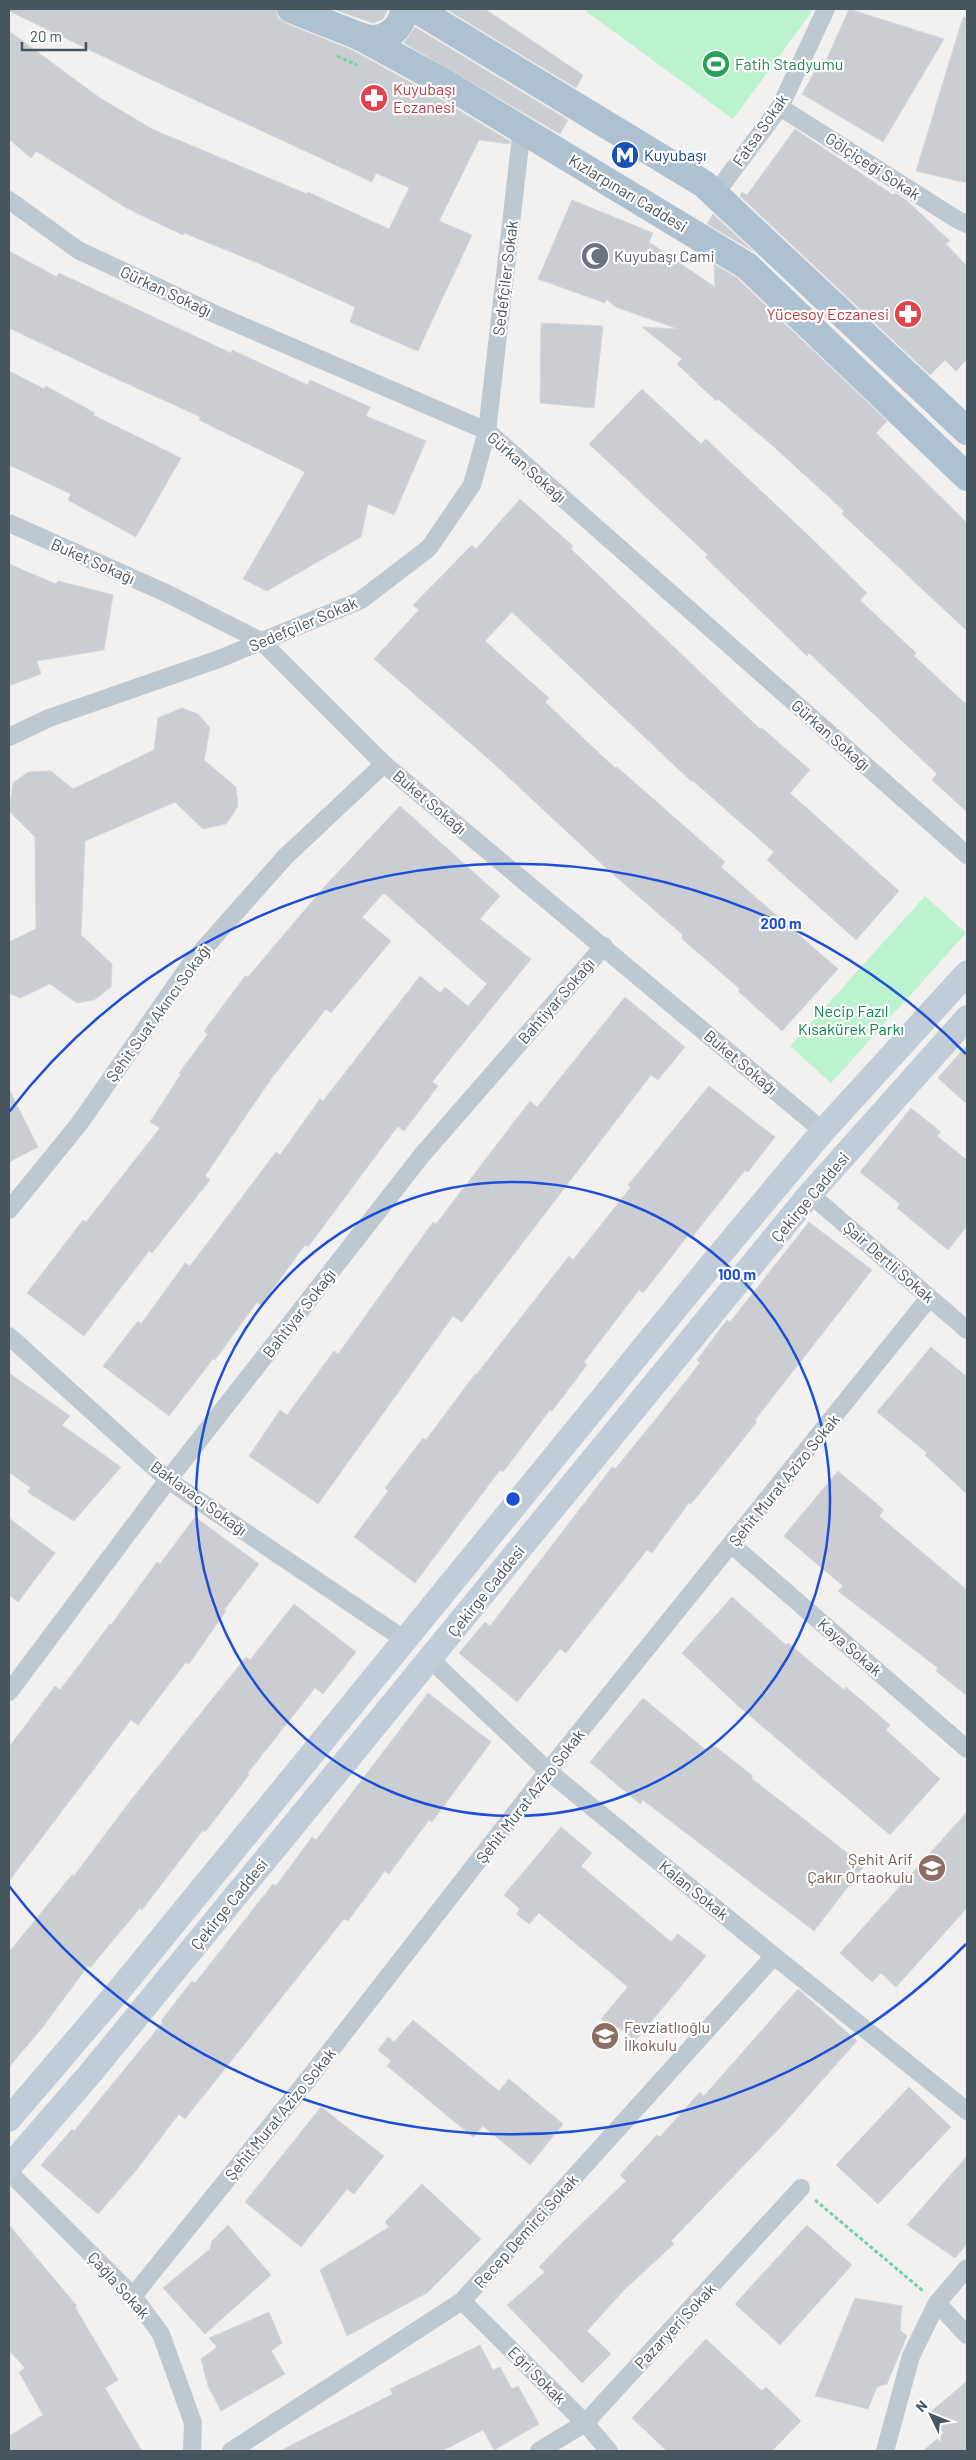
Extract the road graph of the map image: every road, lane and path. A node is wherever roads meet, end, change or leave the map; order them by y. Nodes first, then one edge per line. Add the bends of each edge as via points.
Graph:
1 (291, 9) edge
2 (342, 9) edge
3 (404, 9) edge
4 (416, 9) edge
5 (826, 9) edge
6 (359, 36) junction
7 (780, 107) junction
8 (522, 128) junction
9 (715, 194) junction
10 (9, 200) edge
11 (967, 224) edge
12 (487, 431) junction
13 (967, 431) edge
14 (967, 477) edge
15 (9, 523) edge
16 (262, 641) junction
17 (9, 737) edge
18 (384, 764) junction
19 (967, 855) edge
20 (604, 946) junction
21 (967, 973) edge
22 (967, 1018) edge
23 (823, 1131) junction
24 (810, 1194) junction
25 (9, 1210) edge
26 (929, 1298) junction
27 (967, 1330) edge
28 (9, 1336) edge
29 (168, 1480) junction
30 (732, 1545) junction
31 (405, 1640) junction
32 (430, 1659) junction
33 (9, 1692) edge
34 (967, 1749) edge
35 (548, 1771) junction
36 (774, 1956) junction
37 (967, 2111) edge
38 (9, 2119) edge
39 (9, 2167) edge
40 (9, 2172) edge
41 (801, 2188) joint
42 (967, 2268) edge
43 (133, 2296) junction
44 (462, 2302) junction
45 (937, 2303) junction
46 (967, 2335) edge
47 (585, 2424) junction
48 (888, 2444) edge
49 (192, 2451) edge
50 (231, 2451) edge
51 (539, 2451) edge
52 (609, 2451) edge

1 - 6 main road, Kızlarpınarı Caddesi
2 - 6 main road via 347,26
3 - 6 main road via 400,24 386,37
4 - 9 main road via 704,184
5 - 7 street, Fatsa Sokak
6 - 8 main road, Kızlarpınarı Caddesi
7 - 9 street, Fatsa Sokak
7 - 11 street, Gölçiçeği Sokak
8 - 12 street, Sedefçiler Sokak
8 - 14 main road, Kızlarpınarı Caddesi via 747,266
9 - 13 main road
10 - 12 street, Gürkan Sokağı via 78,250 218,315
12 - 16 street, Sedefçiler Sokak via 472,485 429,548 361,600
12 - 19 street, Gürkan Sokağı
15 - 16 street, Buket Sokağı via 166,593
16 - 17 street, Sedefçiler Sokak via 49,718
16 - 18 street, Buket Sokağı
18 - 20 street, Buket Sokağı
18 - 25 street, Şehit Suat Akıncı Sokağı via 285,858 192,962 79,1124
20 - 23 street, Buket Sokağı
20 - 29 street, Bahtiyar Sokağı via 422,1155
21 - 23 main road, Çekirge Caddesi
22 - 24 main road, Çekirge Caddesi
23 - 31 main road, Çekirge Caddesi
24 - 26 street, Şair Dertli Sokak
24 - 32 main road, Çekirge Caddesi
26 - 27 street, Şair Dertli Sokak
26 - 30 street, Şehit Murat Azizo Sokak
28 - 29 street, Baklavacı Sokağı
29 - 31 street, Baklavacı Sokağı
29 - 33 street, Bahtiyar Sokağı
30 - 34 street, Kaya Sokak
30 - 35 street, Şehit Murat Azizo Sokak
31 - 38 main road, Çekirge Caddesi via 116,1994
32 - 35 street, Kalan Sokak
32 - 39 main road, Çekirge Caddesi via 89,2075
35 - 36 street, Kalan Sokak
35 - 43 street, Şehit Murat Azizo Sokak via 315,2071
36 - 37 street, Kalan Sokak
36 - 44 street, Recep Demirci Sokak
40 - 43 street, Çağla Sokak
41 - 45 path
41 - 47 street, Pazaryeri Sokak
42 - 45 street
43 - 49 street, Çağla Sokak via 162,2334 193,2424
44 - 47 street, Eğri Sokak
44 - 50 street, Recep Demirci Sokak
45 - 46 street
45 - 48 street via 911,2356
47 - 51 street, Pazaryeri Sokak
47 - 52 street, Eğri Sokak

